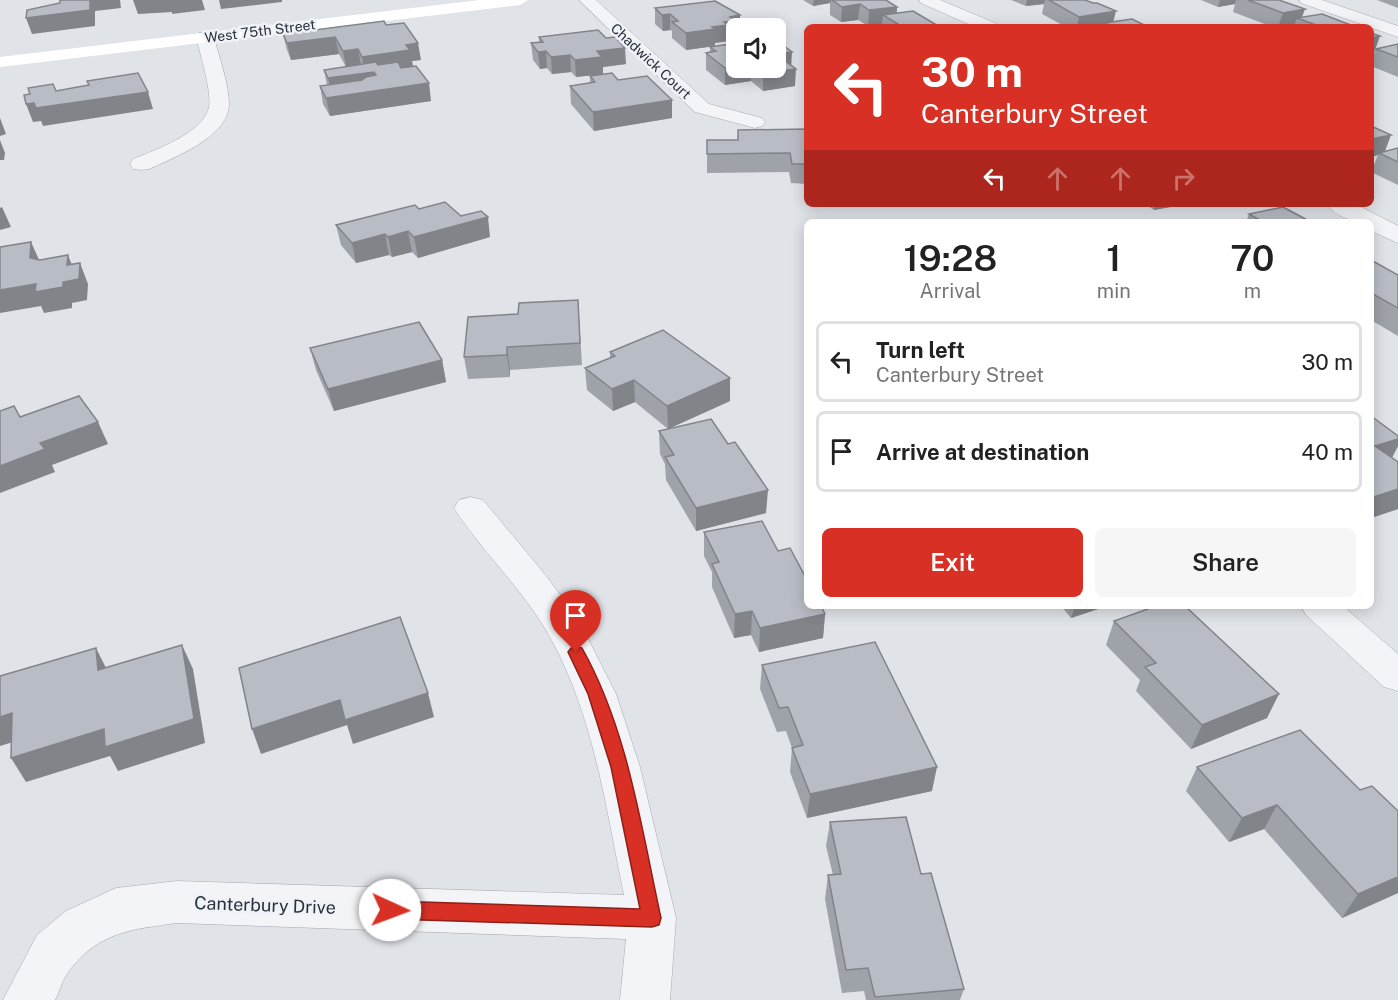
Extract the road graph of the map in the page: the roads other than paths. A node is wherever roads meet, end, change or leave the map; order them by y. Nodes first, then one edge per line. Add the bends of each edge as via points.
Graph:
1 (520, 0) edge
2 (587, 0) edge
3 (927, 0) edge
4 (1307, 0) edge
5 (982, 24) edge
6 (1398, 32) edge
7 (205, 37) junction
8 (0, 62) edge
9 (755, 122) dead end
10 (141, 164) dead end
11 (1344, 207) edge
12 (1366, 219) edge
13 (1374, 223) edge
14 (1398, 236) edge
15 (471, 508) dead end
16 (1322, 609) edge
17 (1398, 676) edge
18 (652, 918) junction
19 (28, 1000) edge
20 (645, 1000) edge

1 - 7 main road, West 75th Street
2 - 9 street, Chadwick Court via 702,108
3 - 5 street
4 - 6 street
7 - 8 main road, West 75th Street
7 - 10 street via 219,106 211,122 196,136
11 - 12 street
13 - 14 street
15 - 18 street via 566,631 596,694 619,767
16 - 17 street
18 - 19 street, Canterbury Drive via 177,902 116,910 83,927 54,951
18 - 20 street

